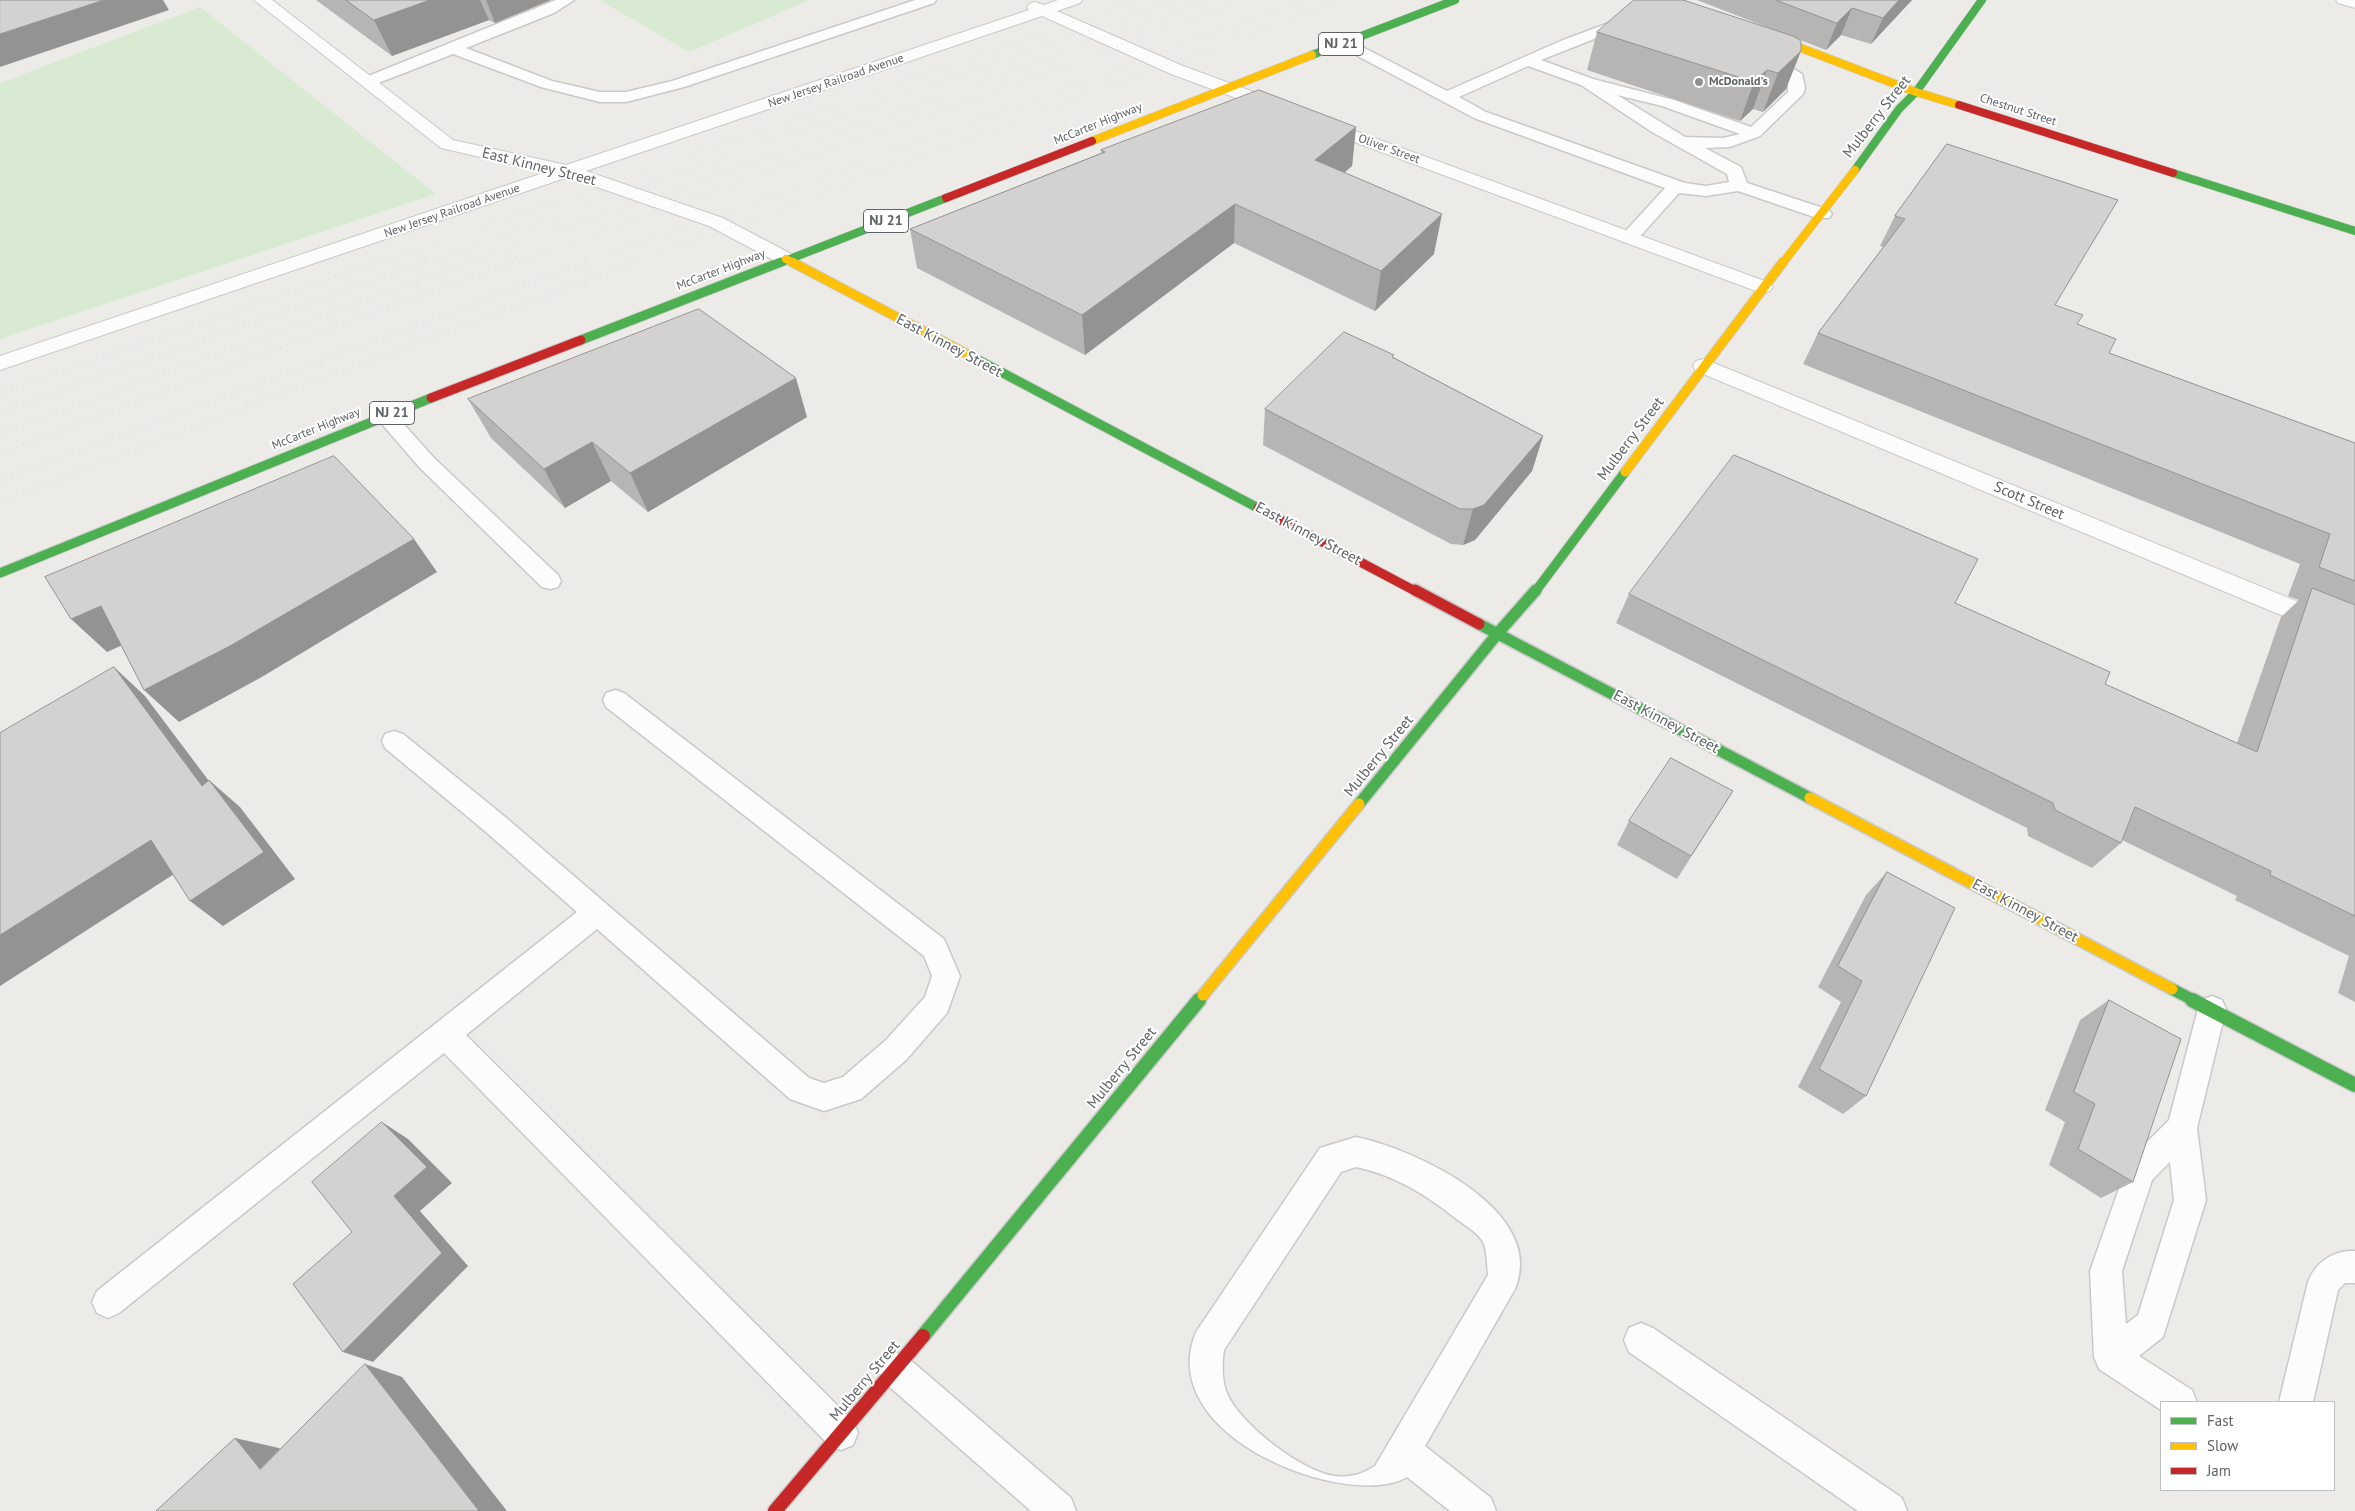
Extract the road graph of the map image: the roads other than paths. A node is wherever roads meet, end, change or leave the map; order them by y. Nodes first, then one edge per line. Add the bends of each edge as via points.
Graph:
1 (262, 0) edge
2 (567, 0) edge
3 (929, 0) edge
4 (1020, 0) edge
5 (1074, 0) edge
6 (1455, 0) edge
7 (1982, 0) edge
8 (2344, 0) edge
9 (2355, 3) edge
10 (1042, 11) junction
11 (1645, 26) edge
12 (1757, 30) edge
13 (1344, 43) junction
14 (452, 48) junction
15 (1748, 58) edge
16 (1528, 61) junction
17 (367, 82) junction
18 (1587, 82) junction
19 (1227, 89) junction
20 (1916, 92) junction
21 (1446, 97) junction
22 (1754, 132) junction
23 (1680, 139) junction
24 (570, 172) junction
25 (1676, 186) junction
26 (1738, 186) junction
27 (1822, 214) junction
28 (2355, 231) edge
29 (1629, 238) junction
30 (786, 259) junction
31 (1763, 287) junction
32 (0, 363) edge
33 (1704, 366) junction
34 (385, 416) junction
35 (0, 573) edge
36 (550, 581) dead end
37 (1498, 634) junction
38 (2355, 636) edge
39 (615, 700) dead end
40 (394, 741) dead end
41 (597, 913) junction
42 (2212, 1009) junction
43 (444, 1033) junction
44 (2355, 1085) edge
45 (2182, 1128) junction
46 (2355, 1267) edge
47 (108, 1302) dead end
48 (1641, 1340) dead end
49 (2111, 1357) junction
50 (896, 1370) junction
51 (2178, 1401) edge
52 (2296, 1401) edge
53 (841, 1433) junction
54 (1404, 1452) junction
55 (774, 1511) edge
56 (1058, 1511) edge
57 (1478, 1511) edge
58 (1889, 1511) edge

1 - 17 street, East Kinney Street
2 - 14 lane
3 - 14 lane via 678,84 626,97 600,96 547,84
4 - 10 street, Oliver Street
5 - 10 street, New Jersey Railroad Avenue
6 - 13 street, McCarter Highway / NJ 21
7 - 20 street, Mulberry Street
8 - 9 street
10 - 19 street, Oliver Street
10 - 24 street, New Jersey Railroad Avenue
11 - 16 lane via 1617,24
12 - 20 street, Chestnut Street
13 - 19 street, McCarter Highway / NJ 21
13 - 21 lane
14 - 17 lane
15 - 22 lane via 1785,70 1796,78 1797,88 1795,94
16 - 18 lane
16 - 21 lane
17 - 24 street, East Kinney Street via 447,144
18 - 22 lane via 1668,103
18 - 23 lane via 1658,129
19 - 29 street, Oliver Street
19 - 30 street, McCarter Highway / NJ 21
20 - 27 street, Mulberry Street
20 - 28 street, Chestnut Street
21 - 25 lane via 1480,115
22 - 23 lane via 1739,142 1716,144
23 - 26 lane via 1735,171
24 - 30 street, East Kinney Street via 716,222
24 - 32 street, New Jersey Railroad Avenue
25 - 26 lane via 1706,191
25 - 29 lane
26 - 27 lane
27 - 31 street, Mulberry Street
29 - 31 street, Oliver Street
30 - 34 street, McCarter Highway / NJ 21
30 - 37 street, East Kinney Street
31 - 33 street, Mulberry Street
33 - 37 street, Mulberry Street via 1546,579
33 - 38 street, Scott Street
34 - 35 street, McCarter Highway / NJ 21
34 - 36 lane via 427,463
37 - 42 street, East Kinney Street
37 - 50 street, Mulberry Street
39 - 41 lane via 934,948 946,976 937,1004 896,1050 851,1089 824,1097 800,1089
40 - 41 lane
41 - 43 lane
42 - 44 street, East Kinney Street
42 - 45 lane
43 - 47 lane
43 - 53 lane
45 - 49 lane via 2140,1171 2106,1271
45 - 49 lane via 2190,1200 2151,1325
46 - 52 lane via 2338,1269 2324,1282
48 - 58 lane
49 - 51 lane
50 - 53 street, Mulberry Street
50 - 56 lane
53 - 55 street, Mulberry Street
54 - 54 lane via 1504,1278 1502,1254 1492,1228 1441,1188 1412,1169 1383,1156 1356,1152 1331,1158 1208,1344 1206,1380 1216,1407 1234,1432 1262,1457 1300,1482 1328,1492 1352,1494 1370,1490 1387,1478
54 - 57 lane

